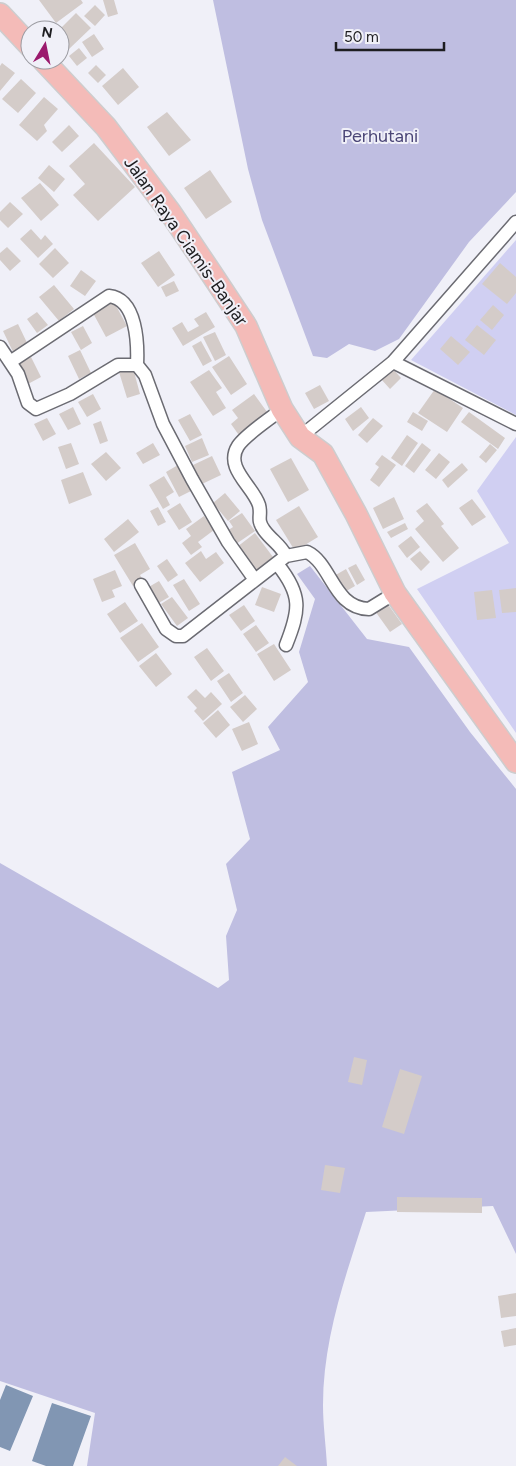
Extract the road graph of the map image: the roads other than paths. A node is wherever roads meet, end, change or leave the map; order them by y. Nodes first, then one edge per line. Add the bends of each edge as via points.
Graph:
1 (2, 21) edge
2 (20, 37) edge
3 (52, 70) edge
4 (516, 222) edge
5 (0, 347) edge
6 (10, 362) junction
7 (393, 362) junction
8 (137, 365) junction
9 (282, 409) junction
10 (516, 424) edge
11 (300, 438) junction
12 (282, 561) junction
13 (255, 580) junction
14 (141, 585) dead end
15 (395, 593) junction
16 (286, 644) dead end
17 (516, 762) edge

1 - 2 highway
3 - 9 highway, Jalan Raya Ciamis-Banjar via 106,128 170,212 246,326
4 - 7 street
5 - 6 street
6 - 8 street via 25,389 28,402 39,410 118,365
6 - 8 street via 109,296 120,300 127,309 137,332
7 - 10 street
7 - 11 street
8 - 13 street via 145,375 163,424 192,480 228,542
9 - 11 highway, Jalan Raya Ciamis-Banjar
9 - 12 street via 239,445 234,457 235,466 258,503 260,522 265,532 280,544
11 - 15 highway, Jalan Raya Ciamis-Banjar via 323,454
12 - 13 street
12 - 15 street via 296,553 311,554 335,590 358,607 368,609
12 - 16 street via 298,604 296,621
13 - 14 street via 183,636 176,636 166,629
15 - 17 highway, Jalan Raya Ciamis-Banjar

